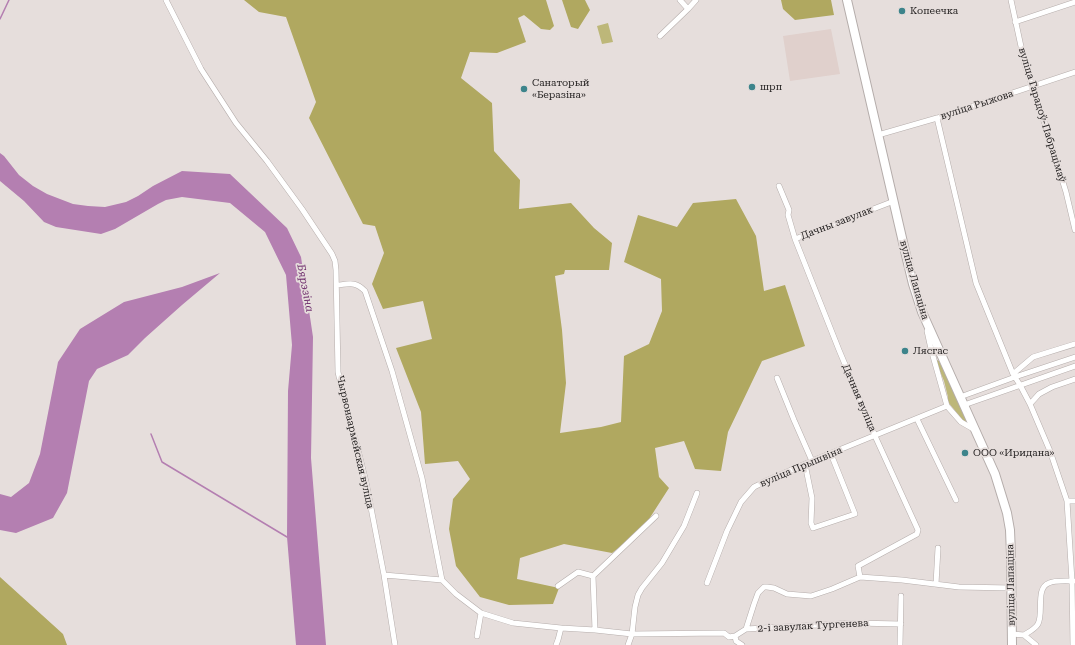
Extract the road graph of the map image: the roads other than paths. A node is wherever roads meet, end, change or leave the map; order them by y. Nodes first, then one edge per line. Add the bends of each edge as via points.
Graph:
1 (166, 0) edge
2 (680, 0) edge
3 (696, 0) edge
4 (847, 0) edge
5 (1011, 0) edge
6 (1075, 2) edge
7 (688, 9) junction
8 (1015, 22) junction
9 (660, 36) dead end
10 (1075, 72) edge
11 (1032, 86) junction
12 (937, 118) junction
13 (878, 135) junction
14 (779, 186) dead end
15 (894, 201) junction
16 (1075, 230) edge
17 (795, 239) junction
18 (337, 286) junction
19 (925, 320) junction
20 (1075, 344) edge
21 (1075, 357) edge
22 (1075, 366) edge
23 (1014, 375) junction
24 (777, 378) dead end
25 (1075, 379) edge
26 (1020, 385) junction
27 (960, 397) junction
28 (1030, 404) junction
29 (964, 405) junction
30 (947, 406) junction
31 (917, 419) junction
32 (976, 431) junction
33 (875, 436) junction
34 (831, 454) junction
35 (812, 461) junction
36 (805, 464) junction
37 (697, 493) dead end
38 (956, 500) dead end
39 (1067, 501) junction
40 (1075, 501) edge
41 (656, 516) dead end
42 (938, 548) dead end
43 (384, 575) junction
44 (593, 576) junction
45 (860, 577) junction
46 (442, 580) junction
47 (1073, 581) edge
48 (707, 583) dead end
49 (936, 584) junction
50 (558, 586) dead end
51 (1011, 588) junction
52 (901, 596) dead end
53 (481, 612) junction
54 (901, 624) junction
55 (561, 628) junction
56 (746, 629) junction
57 (594, 630) junction
58 (632, 634) junction
59 (1012, 634) junction
60 (1024, 635) junction
61 (477, 636) dead end
62 (735, 636) junction
63 (395, 645) edge
64 (556, 645) edge
65 (628, 645) edge
66 (742, 645) edge
67 (900, 645) edge
68 (1012, 645) edge
69 (1036, 645) edge
70 (1073, 645) edge

1 - 18 street, Чырвонаармейская вуліца via 201,69 236,122 302,209 332,254
2 - 7 street
3 - 7 street
4 - 13 main road, вуліца Лапаціна
5 - 8 street, вуліца Гарадоў-Пабрацімаў
6 - 8 street
7 - 9 street
8 - 11 street, вуліца Гарадоў-Пабрацімаў
10 - 11 street, вуліца Рыжова
11 - 12 street, вуліца Рыжова
11 - 16 street, вуліца Гарадоў-Пабрацімаў via 1066,192
12 - 13 street, вуліца Рыжова
12 - 23 street via 976,282
13 - 15 main road, вуліца Лапаціна
14 - 17 street, Дачная вуліца via 789,210
15 - 17 street, Дачны завулак
15 - 19 main road, вуліца Лапаціна
17 - 33 street, Дачная вуліца
18 - 43 street, Чырвонаармейская вуліца via 338,372 344,404 366,482
18 - 46 street via 354,284 365,291 392,371 422,478
19 - 27 main road, вуліца Лапаціна
19 - 30 street
20 - 23 street via 1032,357
21 - 23 street
22 - 26 street
23 - 26 street
23 - 27 street
24 - 35 street
25 - 28 street via 1039,394
26 - 28 street
26 - 29 street
27 - 29 main road, вуліца Лапаціна
28 - 39 street
29 - 32 main road, вуліца Лапаціна
30 - 31 street, вуліца Прышвіна
30 - 32 street via 961,422
31 - 33 street, вуліца Прышвіна
31 - 38 street
32 - 51 main road, вуліца Лапаціна via 995,474 1007,513
33 - 34 street, вуліца Прышвіна
33 - 45 street, Дачная вуліца via 918,530 917,534 858,566
34 - 35 street, вуліца Прышвіна
34 - 36 street via 855,514 813,528 812,498
35 - 36 street, вуліца Прышвіна
36 - 48 street, вуліца Прышвіна via 754,487 741,502 727,530
37 - 58 street via 684,526 662,563 638,595
39 - 40 street
39 - 47 street
41 - 44 street
42 - 49 street
43 - 46 street
43 - 63 street, Чырвонаармейская вуліца
44 - 50 street via 578,572
44 - 57 street
45 - 49 street
45 - 56 street via 811,596 787,594 764,587 758,593
46 - 53 street
47 - 60 street via 1049,582 1043,587 1038,624
47 - 70 street
49 - 51 street
51 - 59 main road, вуліца Лапаціна
52 - 54 street
53 - 55 street via 513,622
53 - 61 street
54 - 56 street, 2-і завулак Тургенева via 854,623
54 - 67 street
55 - 57 street
55 - 64 street
56 - 62 street, 2-і завулак Тургенева
57 - 58 street
58 - 62 street via 724,633 729,637
58 - 65 street
59 - 60 street
59 - 68 main road, вуліца Лапаціна
60 - 69 street
62 - 66 street via 736,641

